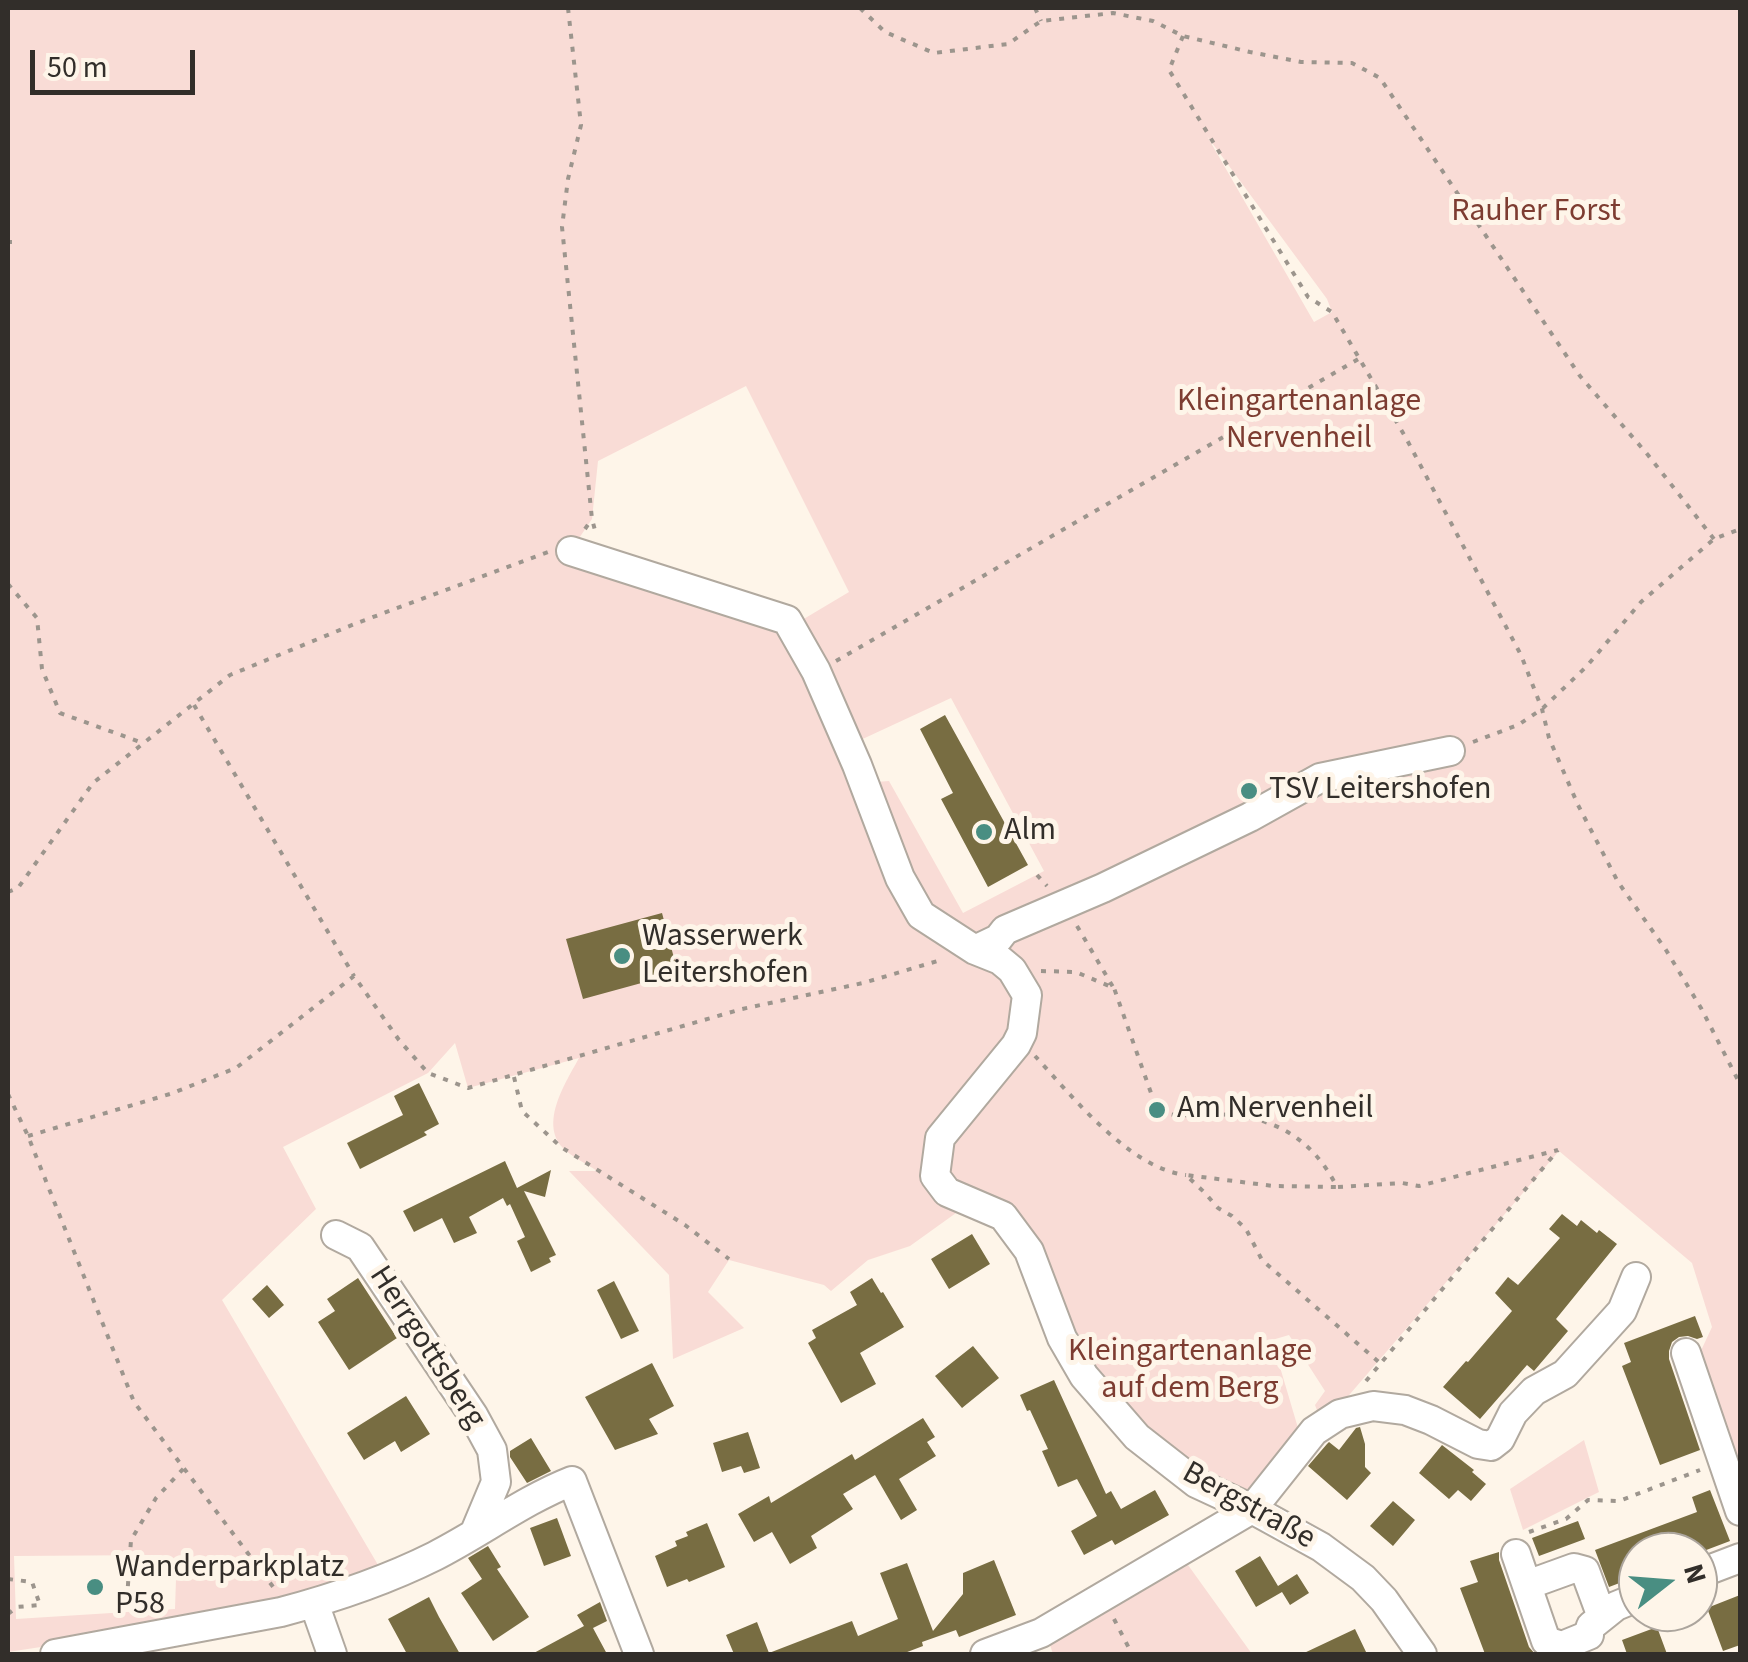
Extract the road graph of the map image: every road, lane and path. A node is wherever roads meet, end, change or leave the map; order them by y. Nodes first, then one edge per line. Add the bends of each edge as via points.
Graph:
1 (568, 8) edge
2 (860, 8) edge
3 (1035, 8) edge
4 (1041, 21) junction
5 (1184, 36) junction
6 (1360, 358) junction
7 (1740, 528) edge
8 (1714, 539) junction
9 (571, 551) joint
10 (604, 562) junction
11 (8, 584) edge
12 (816, 672) junction
13 (193, 704) junction
14 (1542, 708) junction
15 (143, 743) junction
16 (1450, 751) joint
17 (8, 892) edge
18 (1064, 904) junction
19 (974, 950) junction
20 (1053, 970) dead end
21 (354, 976) junction
22 (1114, 988) junction
23 (1019, 1039) junction
24 (514, 1076) junction
25 (1740, 1084) edge
26 (8, 1094) edge
27 (28, 1136) junction
28 (1186, 1175) junction
29 (1337, 1187) junction
30 (336, 1235) dead end
31 (729, 1259) dead end
32 (1636, 1277) dead end
33 (1686, 1353) dead end
34 (1381, 1364) junction
35 (1340, 1414) junction
36 (1724, 1462) junction
37 (184, 1468) junction
38 (1252, 1510) junction
39 (1740, 1511) edge
40 (475, 1532) junction
41 (1516, 1554) joint
42 (8, 1579) edge
43 (1527, 1585) junction
44 (277, 1592) joint
45 (1103, 1598) junction
46 (127, 1599) dead end
47 (314, 1603) junction
48 (1618, 1605) edge
49 (8, 1614) edge
50 (1593, 1636) edge
51 (1045, 1644) edge
52 (55, 1654) edge
53 (332, 1654) edge
54 (639, 1654) edge
55 (985, 1654) edge
56 (1132, 1654) edge
57 (1422, 1654) edge

1 - 10 path via 581,125 562,227 592,519
2 - 4 path via 885,32 934,53 1008,44
3 - 4 path
4 - 5 path via 1113,13
5 - 6 path via 1169,70 1308,297 1332,312
5 - 8 path via 1301,62 1352,63 1380,78 1580,376
6 - 12 path
6 - 14 path via 1522,655
7 - 8 path
8 - 14 path via 1641,602
9 - 10 street
9 - 13 path via 553,550 357,622 230,675
10 - 12 street via 787,620
11 - 15 path via 37,618 42,669 60,712
12 - 19 street via 877,782 900,878 920,915
13 - 15 path
13 - 21 path
14 - 16 path via 1518,726
14 - 25 path via 1618,882 1666,950
15 - 17 path via 93,784 18,888
16 - 18 street via 1320,778
18 - 19 street
18 - 22 path
19 - 23 street via 1012,970 1026,996
19 - 24 path
20 - 22 path
21 - 24 path via 428,1073 468,1088
21 - 27 path via 236,1068
22 - 29 path via 1157,1110 1174,1117 1255,1118 1292,1133
23 - 28 path via 1101,1126 1147,1163
23 - 38 street, Bergstraße via 940,1138 934,1176 947,1192 1004,1216 1029,1251 1084,1376 1137,1437 1196,1483
24 - 31 path via 522,1111 562,1147
26 - 27 path
27 - 37 path via 134,1402
28 - 29 path
28 - 34 path via 1246,1228 1262,1260
29 - 34 path via 1419,1186 1558,1150
30 - 40 street, Herrgottsberg via 360,1247 492,1450 496,1482
32 - 35 street via 1622,1311 1565,1374 1534,1391 1490,1446 1405,1410 1373,1406
33 - 36 street
34 - 35 path
35 - 38 street via 1314,1432
36 - 39 street
36 - 41 path via 1619,1501 1588,1500 1566,1519 1514,1537
37 - 44 path
37 - 46 path via 131,1540
38 - 45 street
38 - 57 street, Bergstraße via 1364,1578
40 - 47 street via 406,1569
40 - 54 street via 572,1480
41 - 43 street
42 - 49 path via 32,1582 40,1605
43 - 50 street via 1546,1641 1562,1646
43 - 50 street via 1585,1570
44 - 47 street
45 - 51 street
45 - 56 path
47 - 52 street
47 - 53 street
48 - 50 street
51 - 55 street

